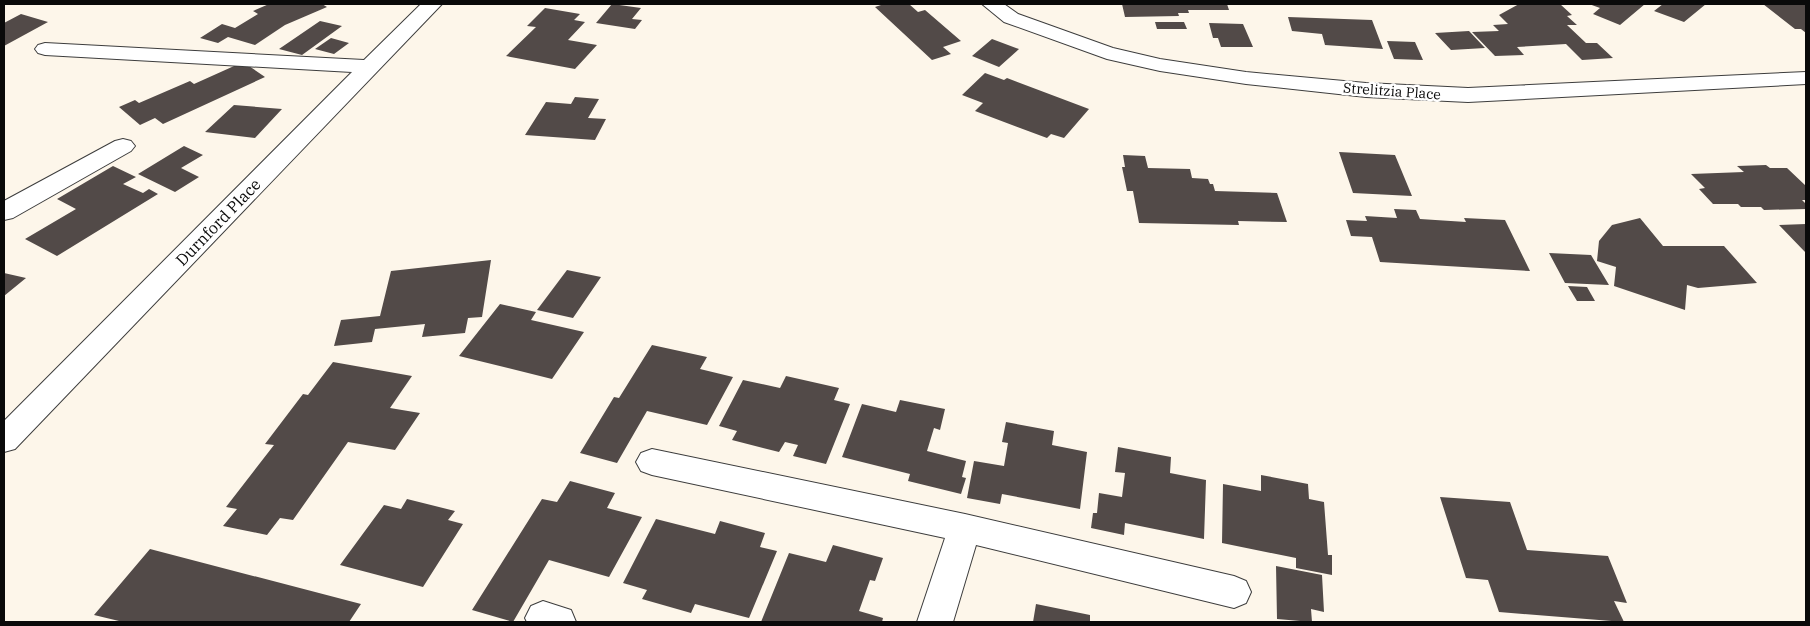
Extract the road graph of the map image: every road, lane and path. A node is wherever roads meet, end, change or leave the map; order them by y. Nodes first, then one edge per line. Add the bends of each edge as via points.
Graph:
1 (432, 4) edge
2 (992, 4) edge
3 (45, 49) dead end
4 (370, 67) junction
5 (1806, 78) edge
6 (123, 146) dead end
7 (4, 212) edge
8 (4, 440) edge
9 (652, 462) dead end
10 (965, 528) junction
11 (1234, 592) dead end
12 (935, 622) edge

1 - 4 street, Durnford Place
2 - 5 street, Strelitzia Place via 1011,18 1107,53 1246,78 1366,90 1468,96
3 - 4 street
4 - 8 street, Durnford Place
6 - 7 street
9 - 10 street
10 - 11 street
10 - 12 street

